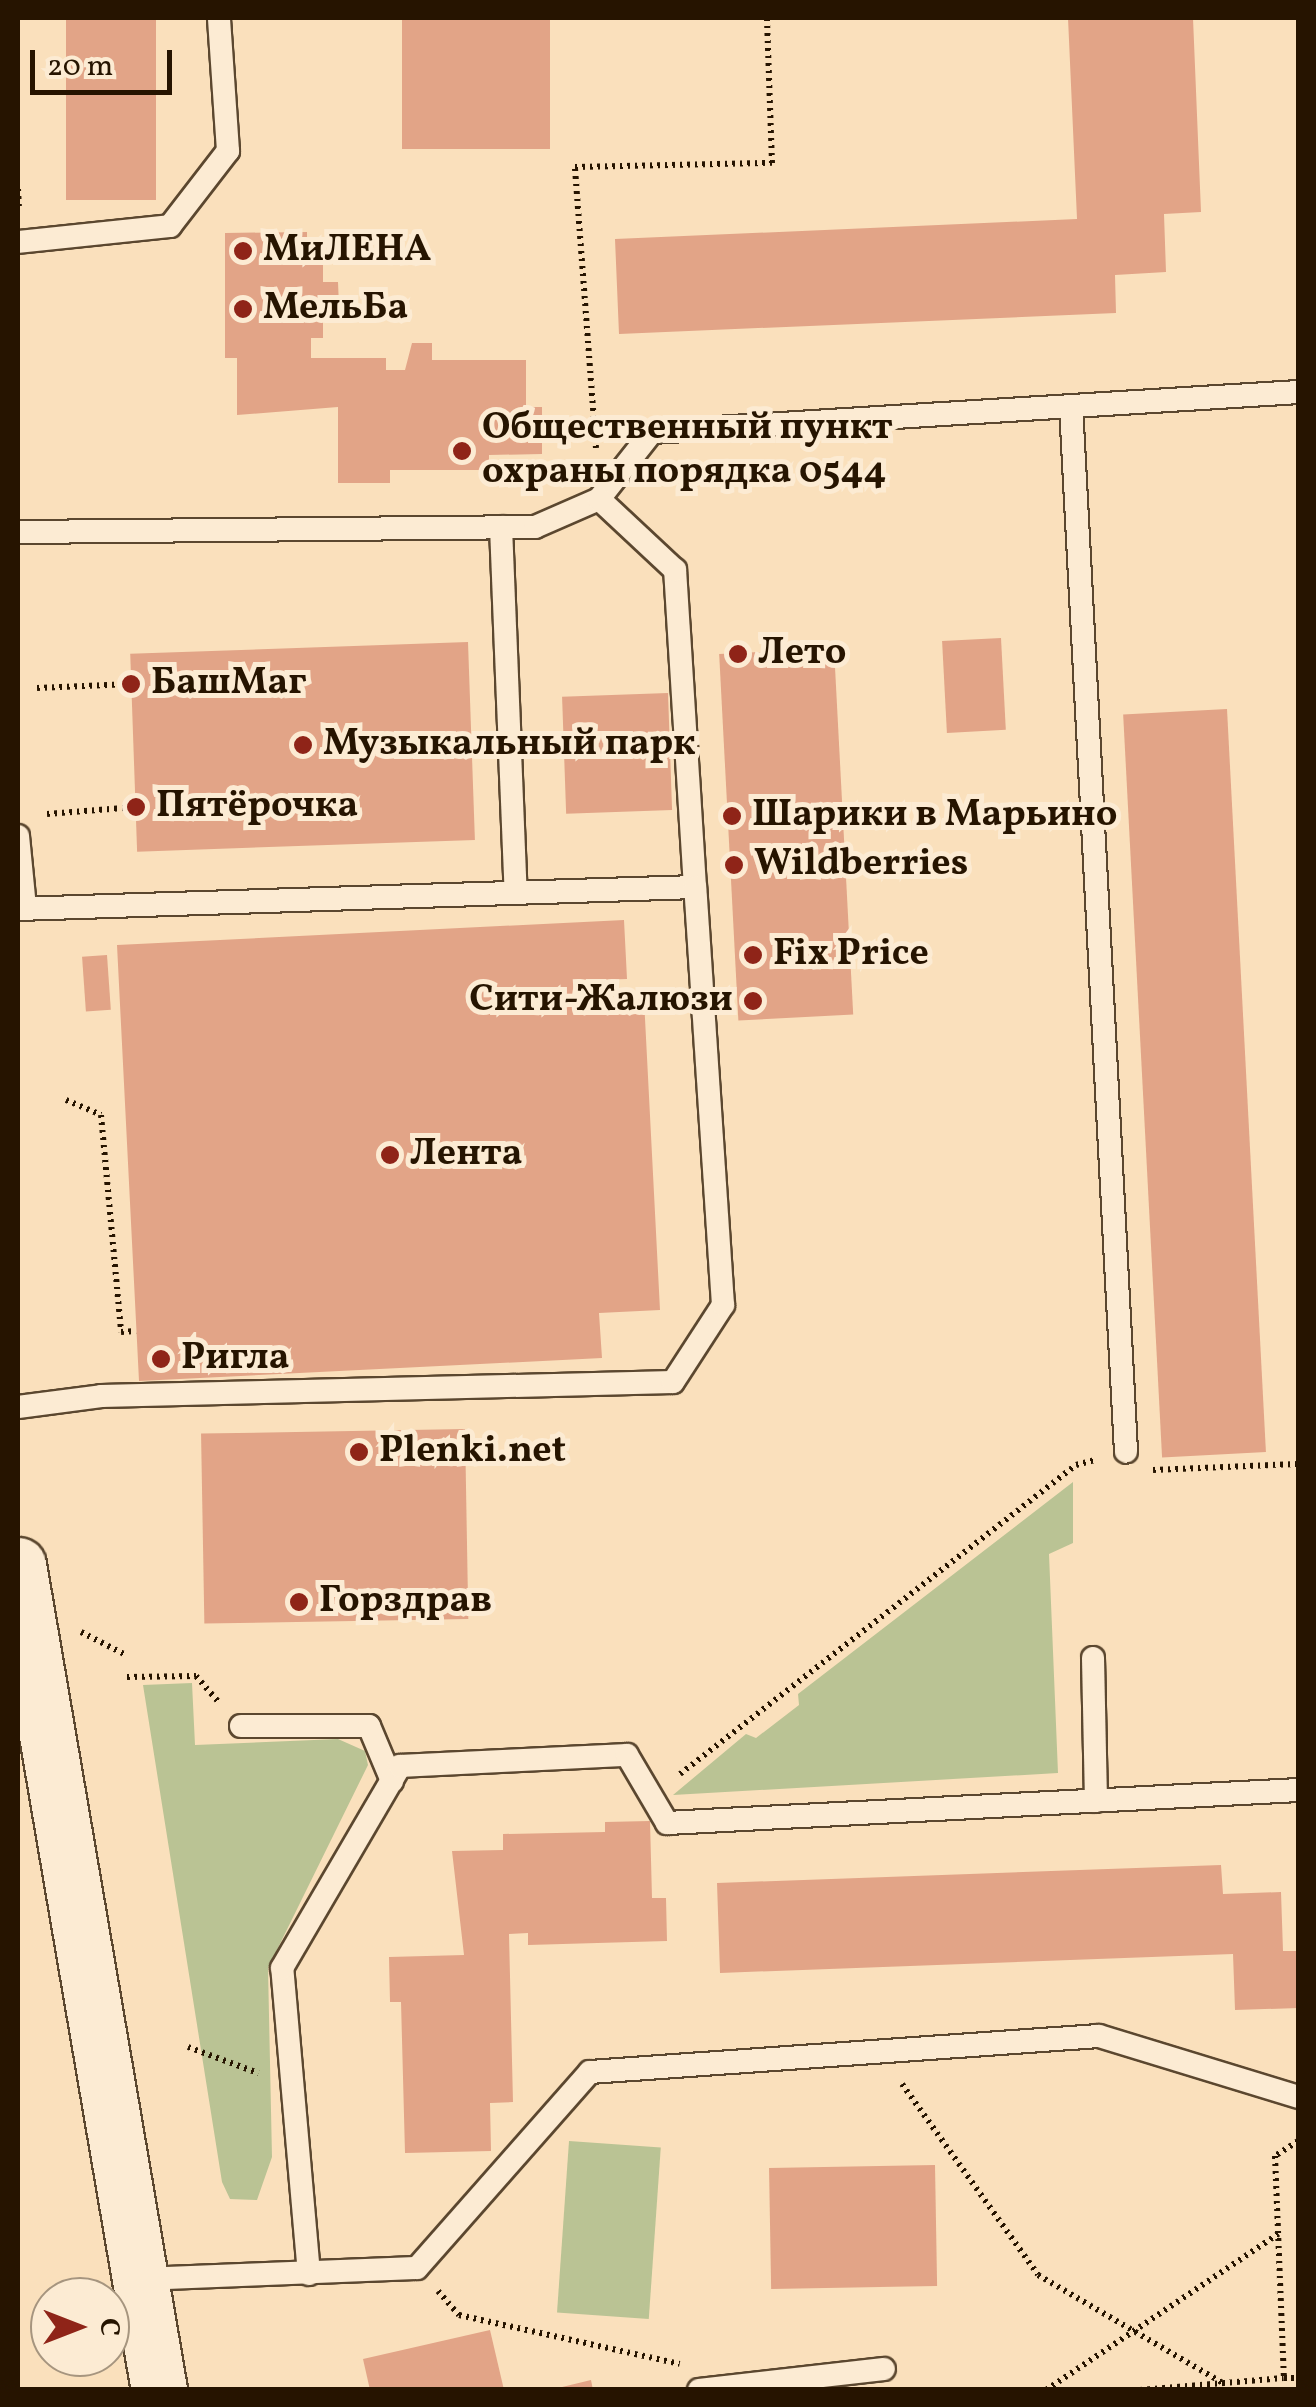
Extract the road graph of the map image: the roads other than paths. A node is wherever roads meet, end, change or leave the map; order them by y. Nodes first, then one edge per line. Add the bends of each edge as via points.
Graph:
1 (219, 18) edge
2 (18, 242) edge
3 (1298, 392) edge
4 (1071, 406) junction
5 (599, 499) junction
6 (501, 527) junction
7 (18, 532) edge
8 (18, 836) edge
9 (696, 887) junction
10 (516, 893) junction
11 (21, 909) edge
12 (18, 1407) edge
13 (1126, 1452) road end
14 (18, 1565) edge
15 (1093, 1658) dead end
16 (242, 1726) road end
17 (392, 1781) junction
18 (1298, 1790) edge
19 (1096, 1800) junction
20 (1298, 2097) edge
21 (309, 2274) junction
22 (140, 2278) junction
23 (884, 2370) dead end
24 (159, 2390) edge
25 (699, 2390) edge

1 - 2 lane via 228,151 170,226
3 - 4 lane
4 - 5 lane via 652,432
4 - 13 lane
5 - 6 lane via 535,527
5 - 9 lane via 675,570
6 - 7 lane
6 - 10 lane
8 - 11 lane
9 - 10 lane
9 - 12 lane via 722,1304 673,1382 101,1396
10 - 11 lane
14 - 22 street
15 - 19 lane
16 - 17 lane via 370,1726
17 - 19 lane via 400,1766 627,1755 667,1823
17 - 21 lane via 282,1968
18 - 19 lane
20 - 21 lane via 1099,2036 590,2072 417,2268
21 - 22 lane
22 - 24 street
23 - 25 lane via 746,2378

